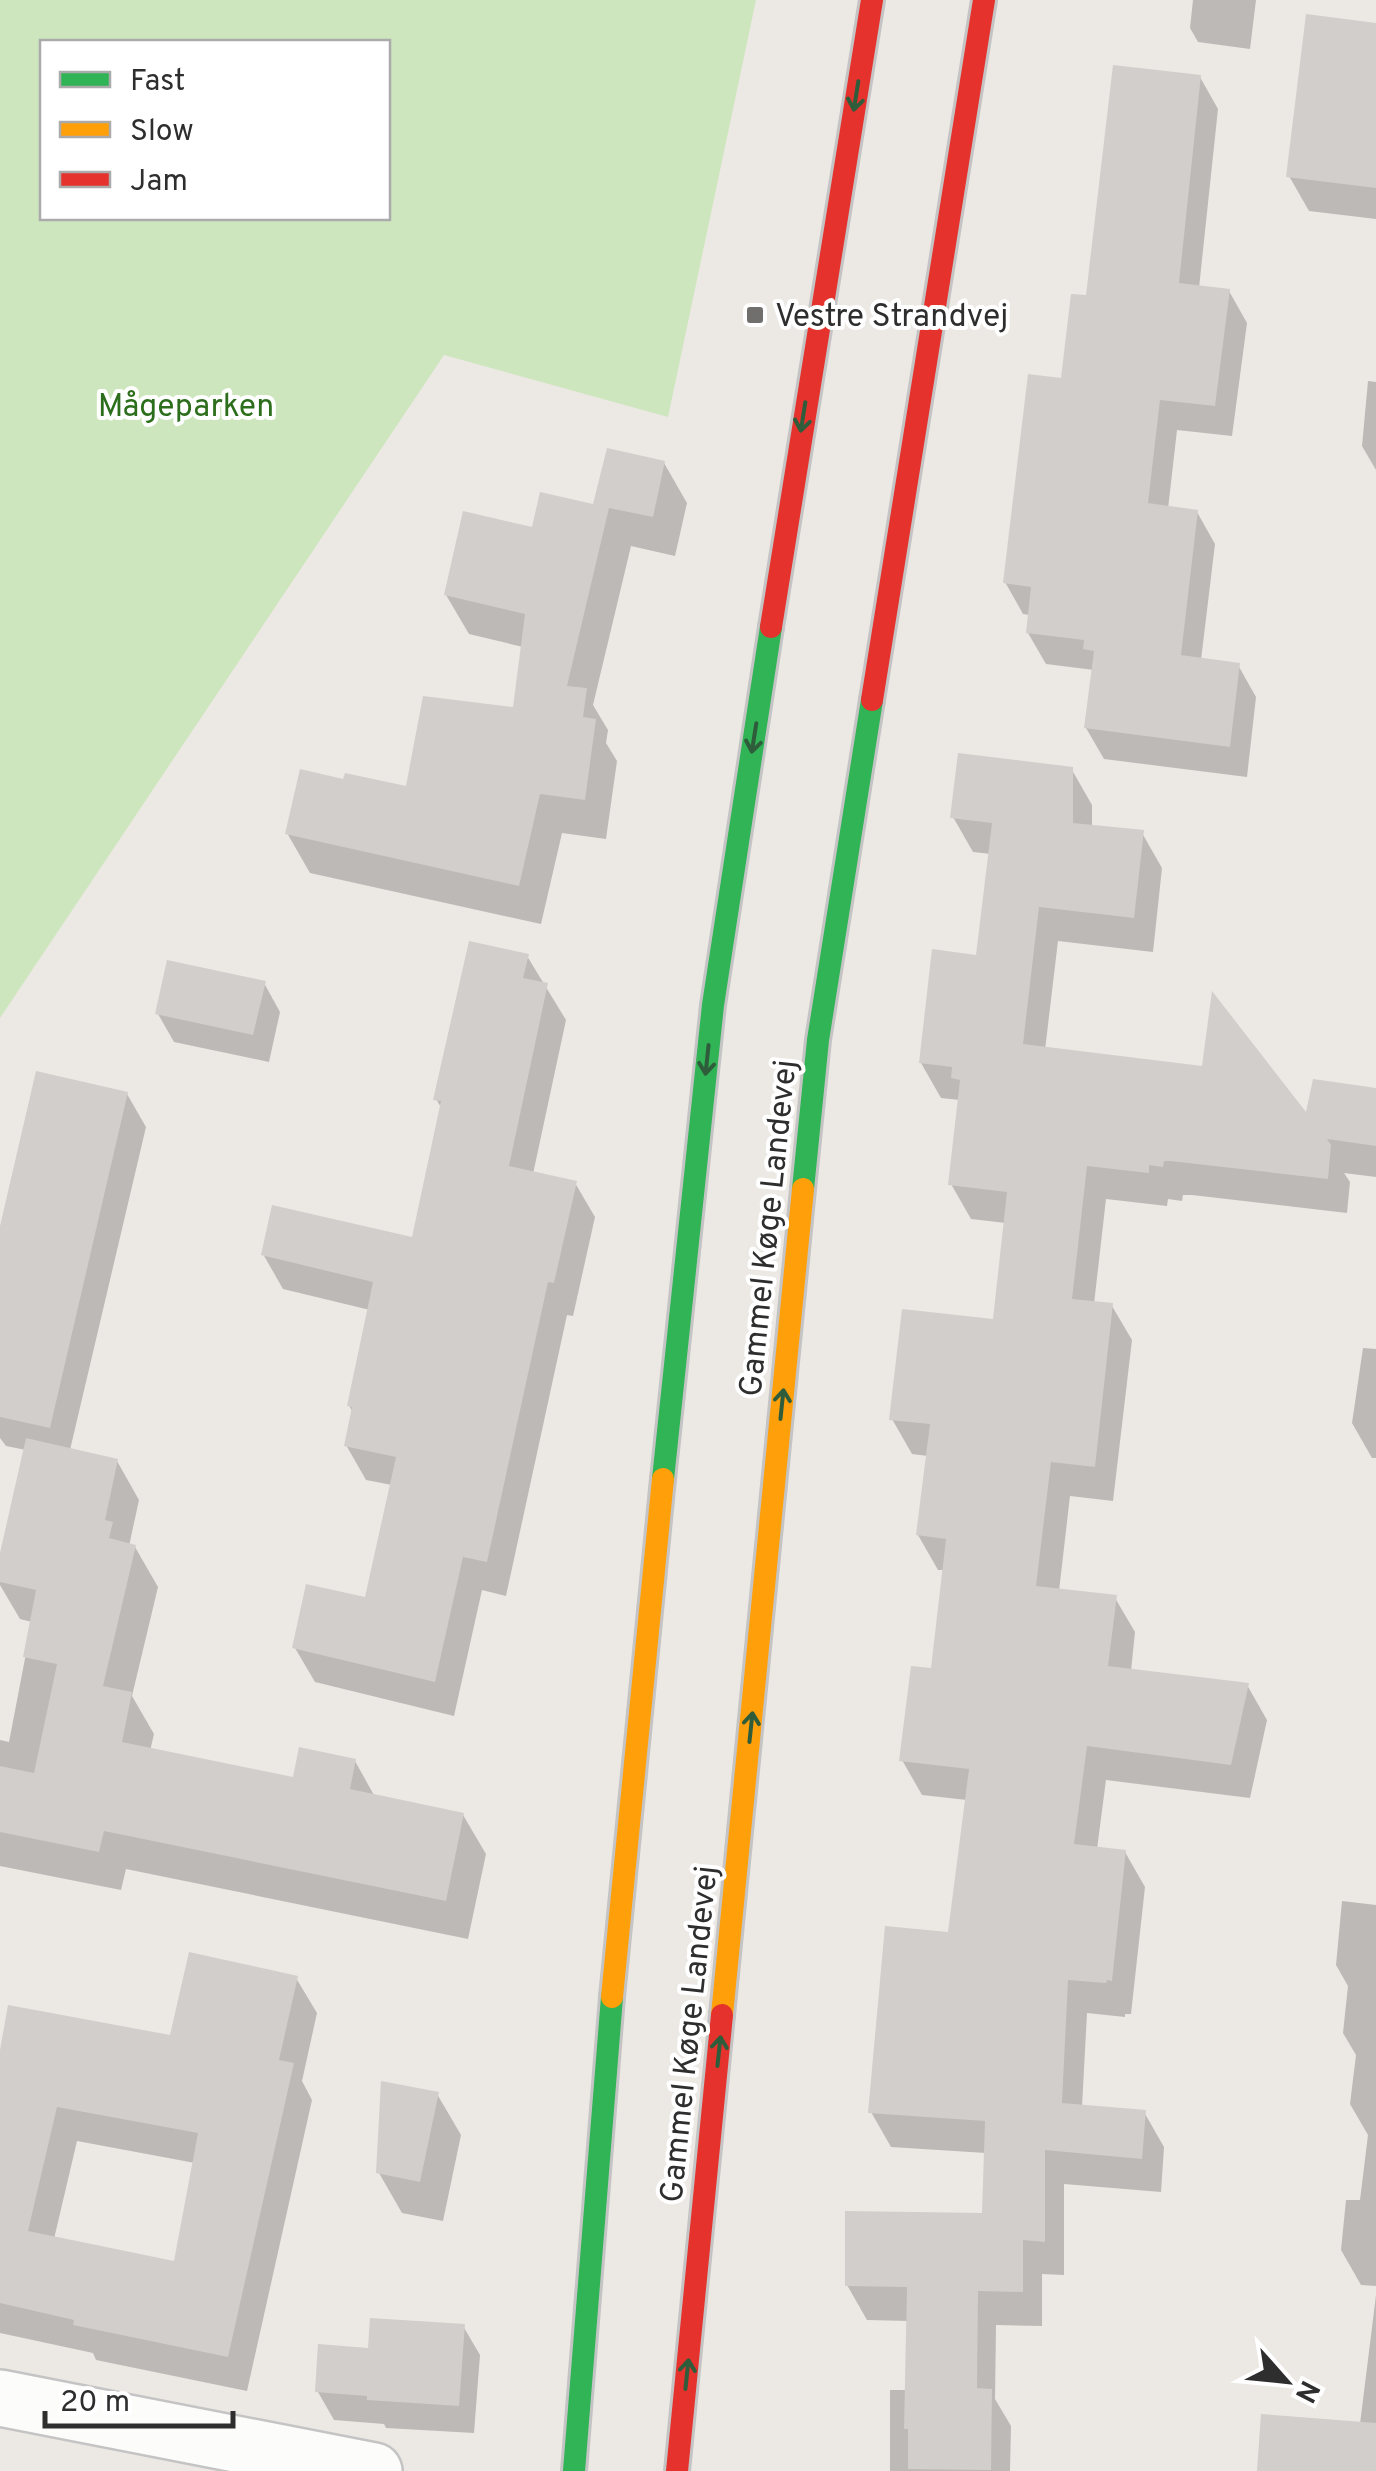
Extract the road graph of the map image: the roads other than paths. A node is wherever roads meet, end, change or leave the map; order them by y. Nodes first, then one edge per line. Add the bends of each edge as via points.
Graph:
1 (872, 0) edge
2 (984, 0) edge
3 (0, 2398) edge
4 (374, 2471) edge
5 (574, 2471) edge
6 (678, 2471) edge

1 -> 5 main road via 713,1005 614,1984
6 -> 2 main road, Gammel Køge Landevej via 818,1040
3 - 4 street

